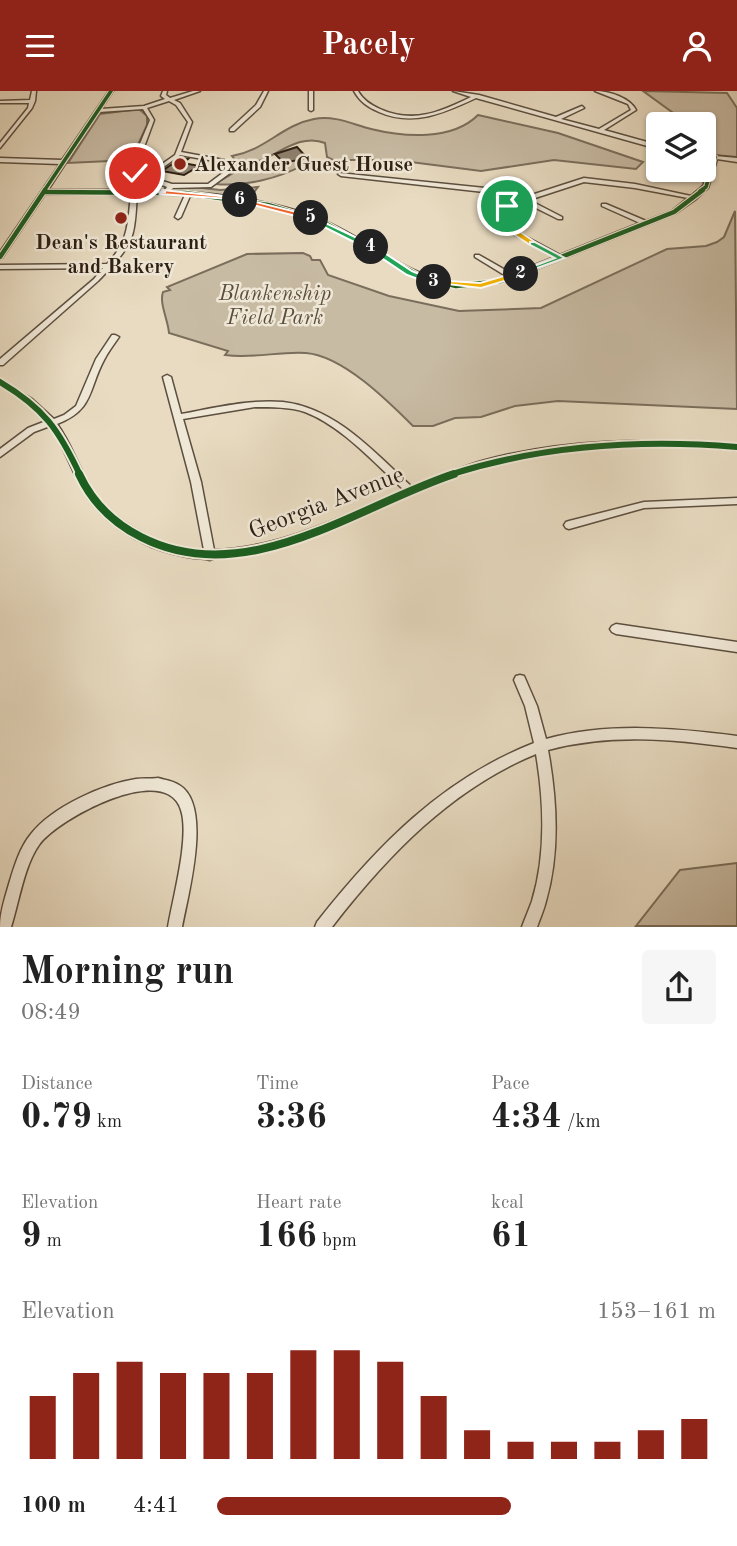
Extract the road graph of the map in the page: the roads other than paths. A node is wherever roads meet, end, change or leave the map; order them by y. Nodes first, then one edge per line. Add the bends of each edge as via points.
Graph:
1 (34, 91) edge
2 (111, 91) edge
3 (165, 91) edge
4 (198, 91) edge
5 (266, 91) edge
6 (311, 91) edge
7 (356, 91) edge
8 (455, 91) edge
9 (597, 91) edge
10 (468, 92) edge
11 (478, 96) junction
12 (171, 100) junction
13 (24, 101) junction
14 (33, 101) junction
15 (0, 102) edge
16 (144, 107) junction
17 (582, 107) dead end
18 (20, 108) dead end
19 (311, 110) dead end
20 (97, 111) junction
21 (557, 119) junction
22 (232, 130) dead end
23 (599, 131) junction
24 (646, 144) edge
25 (0, 146) edge
26 (178, 151) junction
27 (716, 157) edge
28 (0, 160) edge
29 (737, 160) edge
30 (62, 162) junction
31 (341, 174) dead end
32 (706, 182) edge
33 (171, 186) junction
34 (134, 192) junction
35 (44, 193) junction
36 (166, 193) junction
37 (188, 194) junction
38 (694, 198) junction
39 (519, 199) junction
40 (604, 205) dead end
41 (178, 217) dead end
42 (560, 218) dead end
43 (647, 224) junction
44 (0, 236) edge
45 (12, 236) junction
46 (477, 256) dead end
47 (0, 257) edge
48 (561, 258) junction
49 (110, 266) junction
50 (0, 267) edge
51 (512, 277) junction
52 (115, 337) dead end
53 (0, 363) edge
54 (167, 377) dead end
55 (0, 382) edge
56 (177, 417) junction
57 (52, 422) junction
58 (737, 447) edge
59 (0, 454) edge
60 (409, 490) junction
61 (737, 501) edge
62 (569, 525) dead end
63 (211, 556) junction
64 (616, 629) dead end
65 (737, 647) edge
66 (520, 680) dead end
67 (737, 742) edge
68 (541, 747) junction
69 (4, 926) edge
70 (175, 926) edge
71 (322, 926) edge
72 (529, 926) edge

1 - 14 street
2 - 20 street
3 - 12 street via 163,96
4 - 12 street
5 - 22 street via 258,106
6 - 19 street
7 - 11 street via 372,107 402,119 425,118
8 - 10 street
9 - 23 street via 634,108 632,114
10 - 11 street
11 - 21 street
12 - 16 street
12 - 26 street via 190,122
13 - 14 street
13 - 15 street
13 - 18 street
14 - 25 street
16 - 20 street
16 - 34 street via 152,120 137,158
17 - 21 street
20 - 30 street
21 - 23 street
23 - 24 street
26 - 33 street via 151,174 154,180
26 - 33 street via 218,160 226,165 227,173 209,186
27 - 29 street
28 - 30 street
30 - 35 street
31 - 39 street via 485,190
32 - 38 street
33 - 36 street
34 - 35 street
34 - 36 street
34 - 49 street via 131,230
35 - 45 street
36 - 37 street
37 - 41 street
37 - 51 street via 256,203 316,220 431,281 481,286
38 - 39 street via 587,180
38 - 43 street
39 - 42 street
39 - 48 street via 507,206 507,226
40 - 43 street
43 - 48 street
44 - 45 street
45 - 47 street
46 - 51 street
48 - 51 street
49 - 50 street
49 - 53 street
52 - 57 street via 100,359 80,407
54 - 56 street
55 - 57 street, Georgia Avenue
56 - 60 street via 254,403 297,405 339,426
56 - 63 street
57 - 59 street via 31,430
57 - 63 street, Georgia Avenue via 86,488 106,513 161,546
58 - 60 street, Georgia Avenue via 650,444 547,452 484,464
60 - 63 street, Georgia Avenue via 274,547
61 - 62 street via 644,505
64 - 65 street
66 - 68 street via 531,702
67 - 68 street via 637,733
68 - 71 street via 457,789 404,830
68 - 72 street via 547,856
69 - 70 street via 39,834 78,806 145,784 165,785 180,793 188,806 187,851

